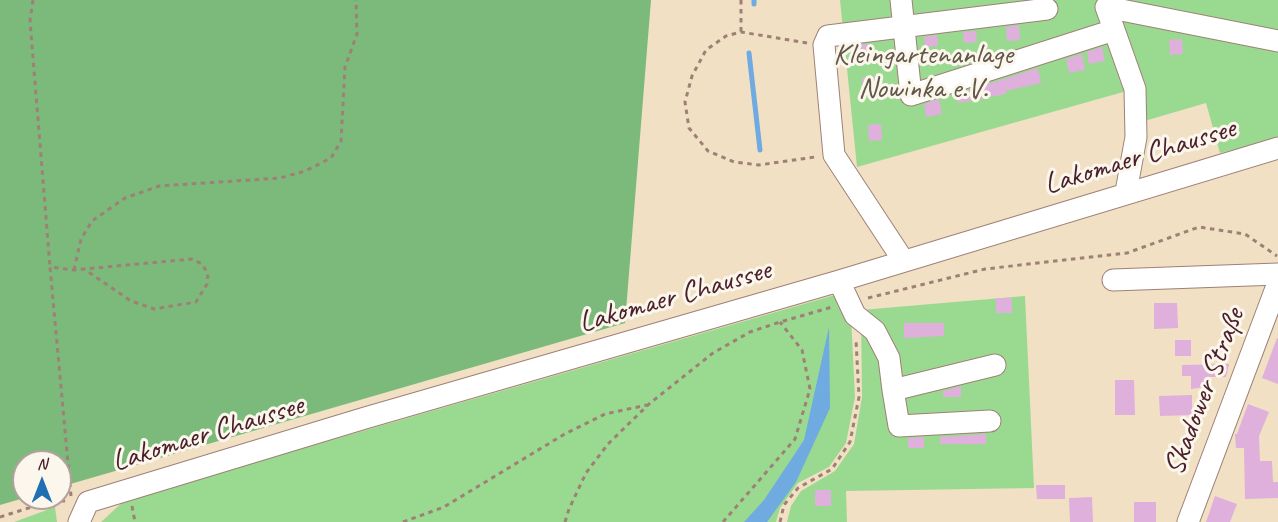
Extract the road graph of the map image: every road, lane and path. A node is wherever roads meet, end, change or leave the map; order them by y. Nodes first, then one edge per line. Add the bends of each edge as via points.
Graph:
1 (33, 0) edge
2 (356, 0) edge
3 (741, 0) edge
4 (902, 0) edge
5 (1105, 3) edge
6 (1047, 9) dead end
7 (904, 26) junction
8 (1114, 30) junction
9 (741, 32) junction
10 (1278, 41) edge
11 (824, 45) junction
12 (1278, 148) edge
13 (834, 155) junction
14 (1125, 192) junction
15 (1278, 257) edge
16 (903, 260) junction
17 (50, 267) junction
18 (84, 269) junction
19 (74, 270) junction
20 (1278, 274) edge
21 (1113, 280) dead end
22 (838, 281) junction
23 (1278, 283) edge
24 (852, 309) junction
25 (780, 322) junction
26 (995, 364) dead end
27 (893, 390) junction
28 (649, 404) junction
29 (990, 422) dead end
30 (0, 517) edge
31 (79, 522) edge
32 (403, 522) edge
33 (565, 522) edge
34 (723, 522) edge
35 (780, 522) edge
36 (1188, 522) edge

1 - 17 path via 30,21
2 - 19 path via 357,34 345,67 341,141 331,158 280,178 159,186 124,198 92,221 81,239
3 - 9 path
4 - 7 street
5 - 8 street
5 - 10 street
6 - 7 street
7 - 8 street via 911,95
7 - 11 street via 828,36
8 - 14 street via 1135,89 1136,137
9 - 11 path
9 - 13 path via 726,36 706,50 696,67 685,102 689,128 708,151 734,162 759,165
11 - 13 street
12 - 14 street, Lakomaer Chaussee
13 - 16 street
14 - 16 street, Lakomaer Chaussee
15 - 24 path via 1245,234 1199,227 1127,253 985,269
16 - 22 street, Lakomaer Chaussee
17 - 19 path
17 - 30 path via 71,501 51,501
18 - 18 path via 192,259 202,264 208,274 207,285 196,302 154,309 131,301
18 - 19 path
20 - 21 street
22 - 24 street
22 - 31 street, Lakomaer Chaussee via 88,502
23 - 36 street, Skadower Straße
24 - 25 path
24 - 27 street via 875,331 889,358
24 - 35 path via 859,397 850,442 832,470 798,488 784,505
25 - 28 path via 750,332 712,353
25 - 34 path via 802,350 810,389 795,439
26 - 27 street
27 - 29 street via 899,426
28 - 32 path via 605,414 444,507
28 - 33 path via 608,444 586,473

